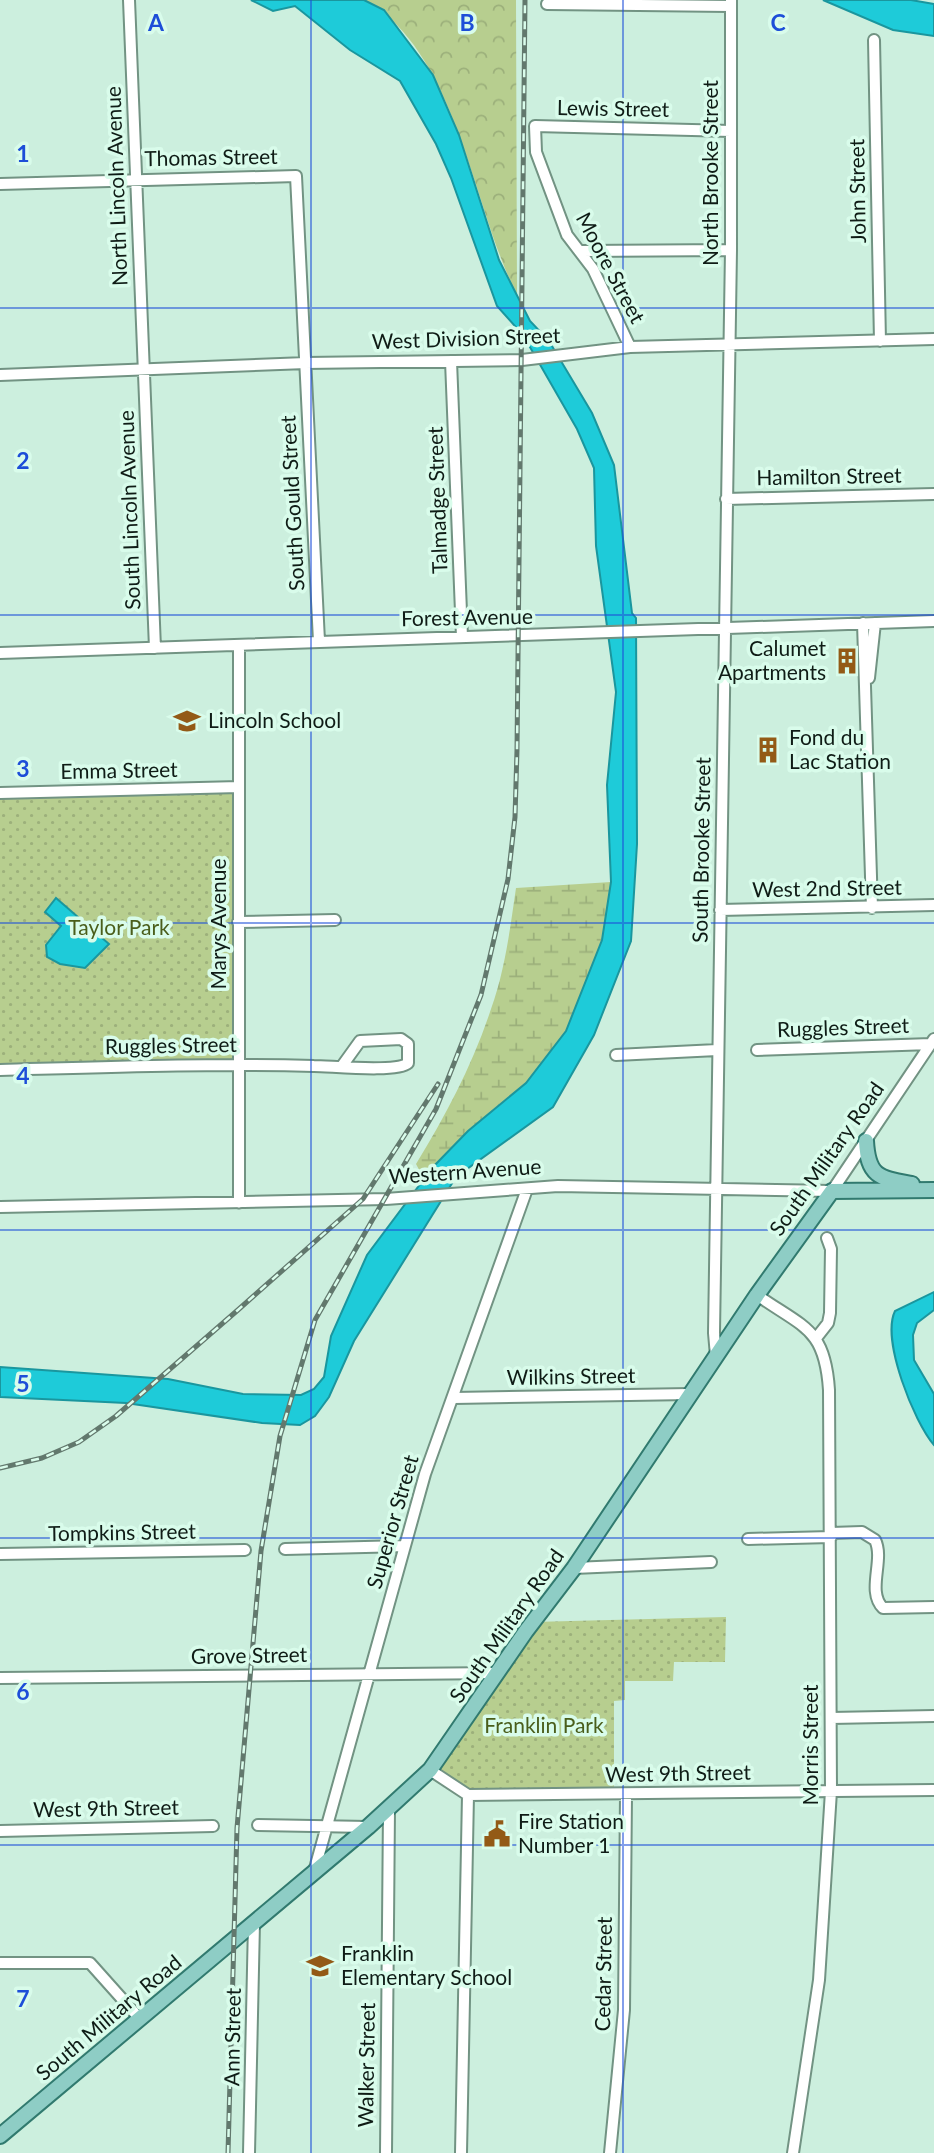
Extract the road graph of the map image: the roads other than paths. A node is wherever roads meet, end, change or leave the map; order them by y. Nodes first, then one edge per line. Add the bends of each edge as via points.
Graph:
1 (129, 0) edge
2 (731, 3) edge
3 (547, 4) dead end
4 (874, 40) dead end
5 (535, 126) joint
6 (731, 131) junction
7 (296, 176) joint
8 (136, 179) junction
9 (0, 184) edge
10 (731, 250) junction
11 (581, 251) junction
12 (934, 339) edge
13 (880, 341) junction
14 (727, 345) junction
15 (630, 347) junction
16 (452, 361) junction
17 (306, 363) junction
18 (143, 370) junction
19 (0, 375) edge
20 (934, 494) edge
21 (726, 499) junction
22 (934, 621) edge
23 (875, 623) junction
24 (863, 624) junction
25 (725, 629) junction
26 (462, 637) junction
27 (319, 641) junction
28 (239, 646) junction
29 (155, 648) junction
30 (0, 653) edge
31 (867, 684) junction
32 (239, 787) junction
33 (0, 793) edge
34 (934, 905) edge
35 (872, 908) junction
36 (720, 910) junction
37 (335, 920) dead end
38 (238, 922) junction
39 (933, 1042) edge
40 (717, 1050) junction
41 (757, 1050) dead end
42 (616, 1055) dead end
43 (238, 1064) junction
44 (342, 1066) junction
45 (0, 1070) edge
46 (866, 1141) junction
47 (527, 1189) junction
48 (717, 1189) junction
49 (934, 1189) edge
50 (832, 1191) junction
51 (239, 1203) junction
52 (0, 1207) edge
53 (827, 1238) dead end
54 (757, 1295) junction
55 (817, 1337) junction
56 (716, 1356) junction
57 (690, 1394) junction
58 (454, 1398) junction
59 (831, 1535) junction
60 (748, 1539) dead end
61 (405, 1546) junction
62 (285, 1549) dead end
63 (245, 1550) dead end
64 (0, 1554) edge
65 (711, 1563) dead end
66 (574, 1568) junction
67 (934, 1607) edge
68 (370, 1673) junction
69 (498, 1673) junction
70 (0, 1678) edge
71 (934, 1716) edge
72 (831, 1718) junction
73 (430, 1770) junction
74 (934, 1790) edge
75 (831, 1791) junction
76 (468, 1795) junction
77 (626, 1795) junction
78 (389, 1808) junction
79 (328, 1824) junction
80 (258, 1825) dead end
81 (213, 1826) dead end
82 (368, 1826) junction
83 (0, 1831) edge
84 (314, 1872) junction
85 (254, 1923) junction
86 (0, 1963) edge
87 (140, 2020) junction
88 (0, 2136) edge
89 (249, 2153) edge
90 (386, 2153) edge
91 (461, 2153) edge
92 (610, 2153) edge
93 (793, 2153) edge

1 - 8 street, North Lincoln Avenue
2 - 3 street
2 - 6 street, North Brooke Street
4 - 13 street, John Street
5 - 6 street, Lewis Street
5 - 11 street, Moore Street via 536,152 567,235
6 - 10 street, North Brooke Street
7 - 8 street, Thomas Street
7 - 17 street, South Gould Street
8 - 9 street, Thomas Street
8 - 18 street, North Lincoln Avenue
10 - 11 street
10 - 14 street, North Brooke Street
11 - 15 street, Moore Street
12 - 13 street, West Division Street
13 - 14 street, West Division Street
14 - 15 street, West Division Street
14 - 21 street, South Brooke Street
15 - 16 street, West Division Street via 527,360
16 - 17 street, West Division Street
16 - 26 street, Talmadge Street
17 - 18 street, West Division Street
17 - 27 street, South Gould Street
18 - 19 street, West Division Street
18 - 29 street, South Lincoln Avenue
20 - 21 street, Hamilton Street
21 - 25 street, South Brooke Street
22 - 23 street, Forest Avenue
23 - 24 street, Forest Avenue
23 - 31 street
24 - 25 street, Forest Avenue
24 - 31 street
25 - 26 street, Forest Avenue
25 - 36 street, South Brooke Street
26 - 27 street, Forest Avenue
27 - 28 street, Forest Avenue
28 - 29 street, Forest Avenue
28 - 32 street, Marys Avenue
29 - 30 street, Forest Avenue
31 - 35 street
32 - 33 street, Emma Street
32 - 38 street, Marys Avenue
34 - 35 street, West 2nd Street
35 - 36 street, West 2nd Street
36 - 40 street, South Brooke Street
37 - 38 street
38 - 43 street, Marys Avenue
39 - 41 street, Ruggles Street
39 - 46 street, South Military Road
40 - 42 street
40 - 48 street, South Brooke Street
43 - 44 street, Ruggles Street
43 - 45 street, Ruggles Street
43 - 51 street, Marys Avenue
44 - 44 street, Ruggles Street via 404,1066 408,1044 401,1040 360,1041
46 - 49 main road via 868,1164 877,1174
46 - 50 street, South Military Road
47 - 48 street, Western Avenue
47 - 51 street, Western Avenue via 400,1199
47 - 58 street, Superior Street
48 - 50 street, Western Avenue
48 - 56 street, South Brooke Street
49 - 50 main road, Western Avenue
50 - 54 main road, South Military Road
51 - 52 street, Western Avenue
53 - 55 street via 831,1249 830,1313
54 - 55 street
54 - 56 main road, South Military Road
55 - 59 street, Morris Street via 828,1374
56 - 57 main road, South Military Road
57 - 58 street, Wilkins Street
57 - 66 main road, South Military Road
58 - 61 street, Superior Street via 425,1474
59 - 60 street
59 - 67 street via 862,1532 875,1540 876,1597 883,1608
59 - 72 street, Morris Street
61 - 62 street
61 - 68 street, Superior Street
63 - 64 street, Tompkins Street
65 - 66 street
66 - 69 main road, South Military Road
68 - 69 street, Grove Street
68 - 70 street, Grove Street
68 - 79 street, Superior Street
69 - 73 main road, South Military Road
71 - 72 street
72 - 75 street, Morris Street
73 - 76 street
73 - 78 main road, South Military Road
74 - 75 street, West 9th Street
75 - 77 street, West 9th Street
75 - 93 street, Morris Street via 819,1980
76 - 77 street, West 9th Street
76 - 91 street
77 - 92 street, Cedar Street via 624,2010
78 - 82 main road, South Military Road
78 - 90 street, Walker Street
79 - 80 street
79 - 82 street
79 - 84 street, Superior Street
81 - 83 street, West 9th Street
82 - 84 main road, South Military Road
84 - 85 main road, South Military Road
85 - 87 main road, South Military Road
85 - 89 street, Ann Street
86 - 87 street via 90,1963
87 - 88 main road, South Military Road

